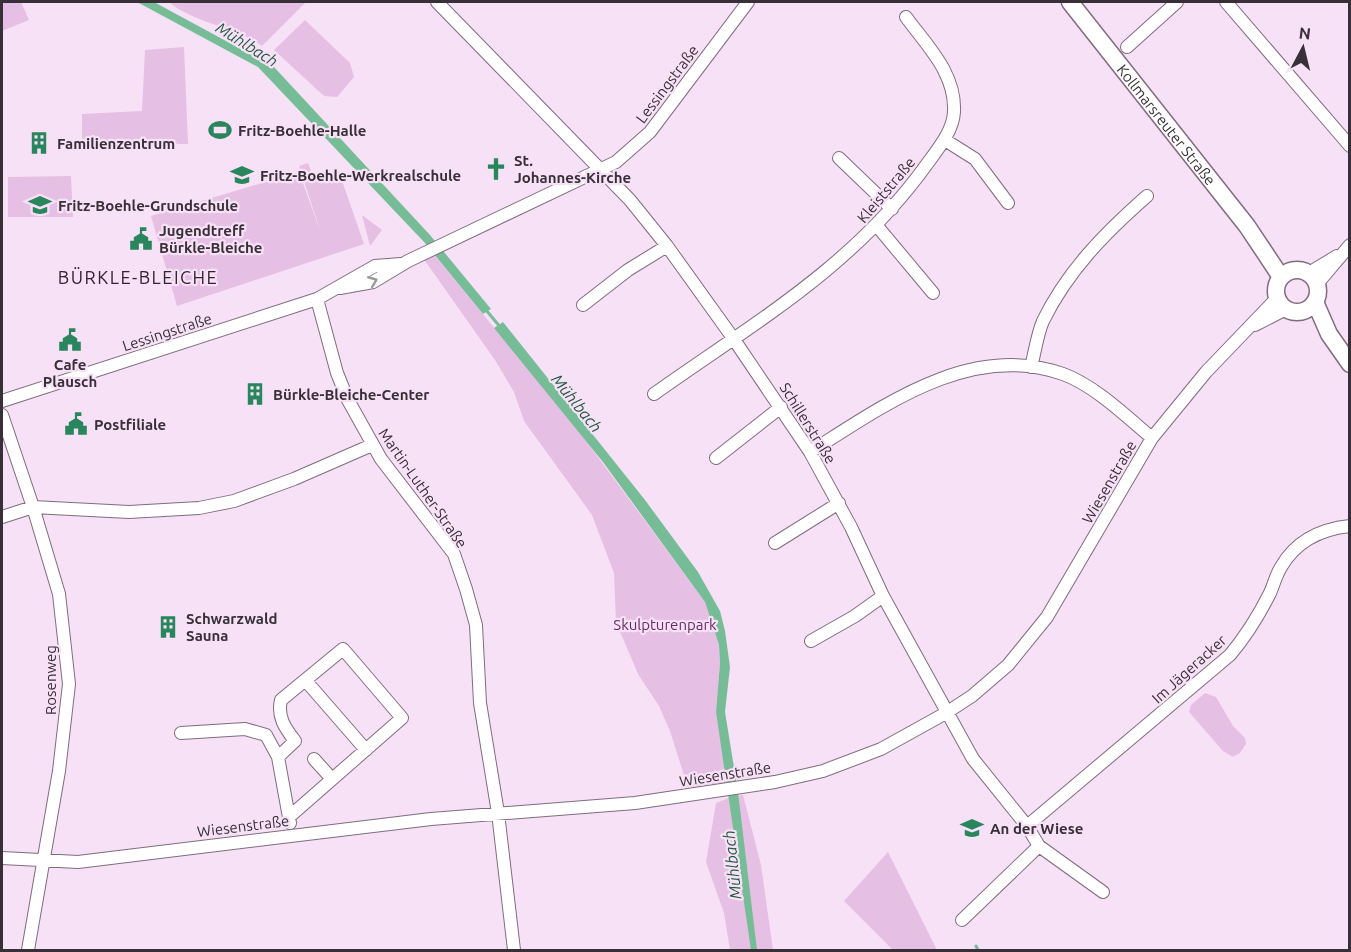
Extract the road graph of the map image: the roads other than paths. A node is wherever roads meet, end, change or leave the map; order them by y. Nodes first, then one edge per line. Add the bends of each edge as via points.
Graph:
1 (437, 2) edge
2 (748, 2) edge
3 (1070, 2) edge
4 (1177, 2) edge
5 (1226, 2) edge
6 (906, 17) dead end
7 (1127, 47) dead end
8 (945, 140) junction
9 (1350, 146) edge
10 (839, 158) dead end
11 (600, 170) junction
12 (1148, 196) dead end
13 (1008, 203) dead end
14 (892, 209) junction
15 (877, 226) junction
16 (1350, 245) edge
17 (667, 246) junction
18 (1285, 274) junction
19 (1313, 278) junction
20 (933, 293) dead end
21 (317, 299) junction
22 (1282, 303) junction
23 (583, 305) dead end
24 (1310, 306) junction
25 (733, 338) junction
26 (1350, 364) edge
27 (1031, 367) junction
28 (654, 394) dead end
29 (2, 401) edge
30 (781, 406) junction
31 (2, 416) edge
32 (1152, 438) junction
33 (372, 445) junction
34 (810, 452) junction
35 (716, 458) dead end
36 (839, 503) junction
37 (33, 507) junction
38 (2, 517) edge
39 (1350, 526) edge
40 (775, 543) dead end
41 (883, 596) junction
42 (811, 641) dead end
43 (306, 681) junction
44 (946, 713) junction
45 (181, 733) dead end
46 (366, 750) junction
47 (278, 757) junction
48 (314, 759) dead end
49 (332, 779) junction
50 (498, 813) junction
51 (289, 817) junction
52 (1027, 826) junction
53 (293, 834) junction
54 (1039, 846) junction
55 (2, 858) edge
56 (43, 862) junction
57 (1102, 892) dead end
58 (962, 920) dead end
59 (28, 951) edge
60 (514, 951) edge

1 - 11 street, Schillerstraße
2 - 11 street, Lessingstraße via 650,132
3 - 18 main road, Kollmarsreuter Straße via 1262,247 1271,266
4 - 7 street
5 - 9 street
6 - 8 street, Kleiststraße via 945,68 954,114
8 - 13 street via 975,159
8 - 14 street, Kleiststraße
10 - 14 street
11 - 17 street, Schillerstraße
11 - 21 street, Lessingstraße via 402,264 375,266
12 - 27 street via 1095,243 1065,282 1042,323
14 - 15 street, Kleiststraße
15 - 20 street
15 - 25 street, Kleiststraße via 810,285
16 - 19 street
17 - 23 street
17 - 25 street, Schillerstraße
18 - 19 main road via 1298,270
18 - 22 main road via 1276,288
19 - 24 main road
21 - 29 street, Lessingstraße
21 - 33 street, Martin-Luther-Straße via 337,373
22 - 24 main road via 1296,312
22 - 32 street, Wiesenstraße via 1265,308
24 - 26 main road
25 - 28 street, Kleiststraße
25 - 30 street, Schillerstraße
27 - 32 street via 1074,380
27 - 34 street via 978,370 936,380 897,397
30 - 34 street, Schillerstraße
30 - 35 street
31 - 37 street, Rosenweg
32 - 44 street, Wiesenstraße via 1039,628 1008,665
33 - 37 street via 234,501 199,508 129,512
33 - 50 street, Martin-Luther-Straße via 454,554 476,625 480,703
34 - 36 street, Schillerstraße
36 - 40 street
36 - 41 street, Schillerstraße
37 - 38 street
37 - 56 street, Rosenweg via 59,594 69,684
39 - 52 street, Im Jägeracker via 1329,528 1294,549 1280,567 1246,636 1230,655
41 - 42 street
41 - 44 street, Schillerstraße
43 - 46 street
43 - 46 street via 343,649 402,718
43 - 47 street via 281,700 282,723 295,741
44 - 50 street, Wiesenstraße via 881,749 823,771 744,788 635,803
44 - 52 street, Schillerstraße via 974,759
45 - 47 street via 255,730 266,735
46 - 49 street
47 - 51 street
48 - 49 street
49 - 51 street
50 - 53 street, Wiesenstraße
50 - 60 street, Martin-Luther-Straße
51 - 53 street
52 - 54 street, Schillerstraße
53 - 56 street, Wiesenstraße via 78,862
54 - 57 street, Schillerstraße
54 - 58 street
55 - 56 street, Wiesenstraße
56 - 59 street, Rosenweg

